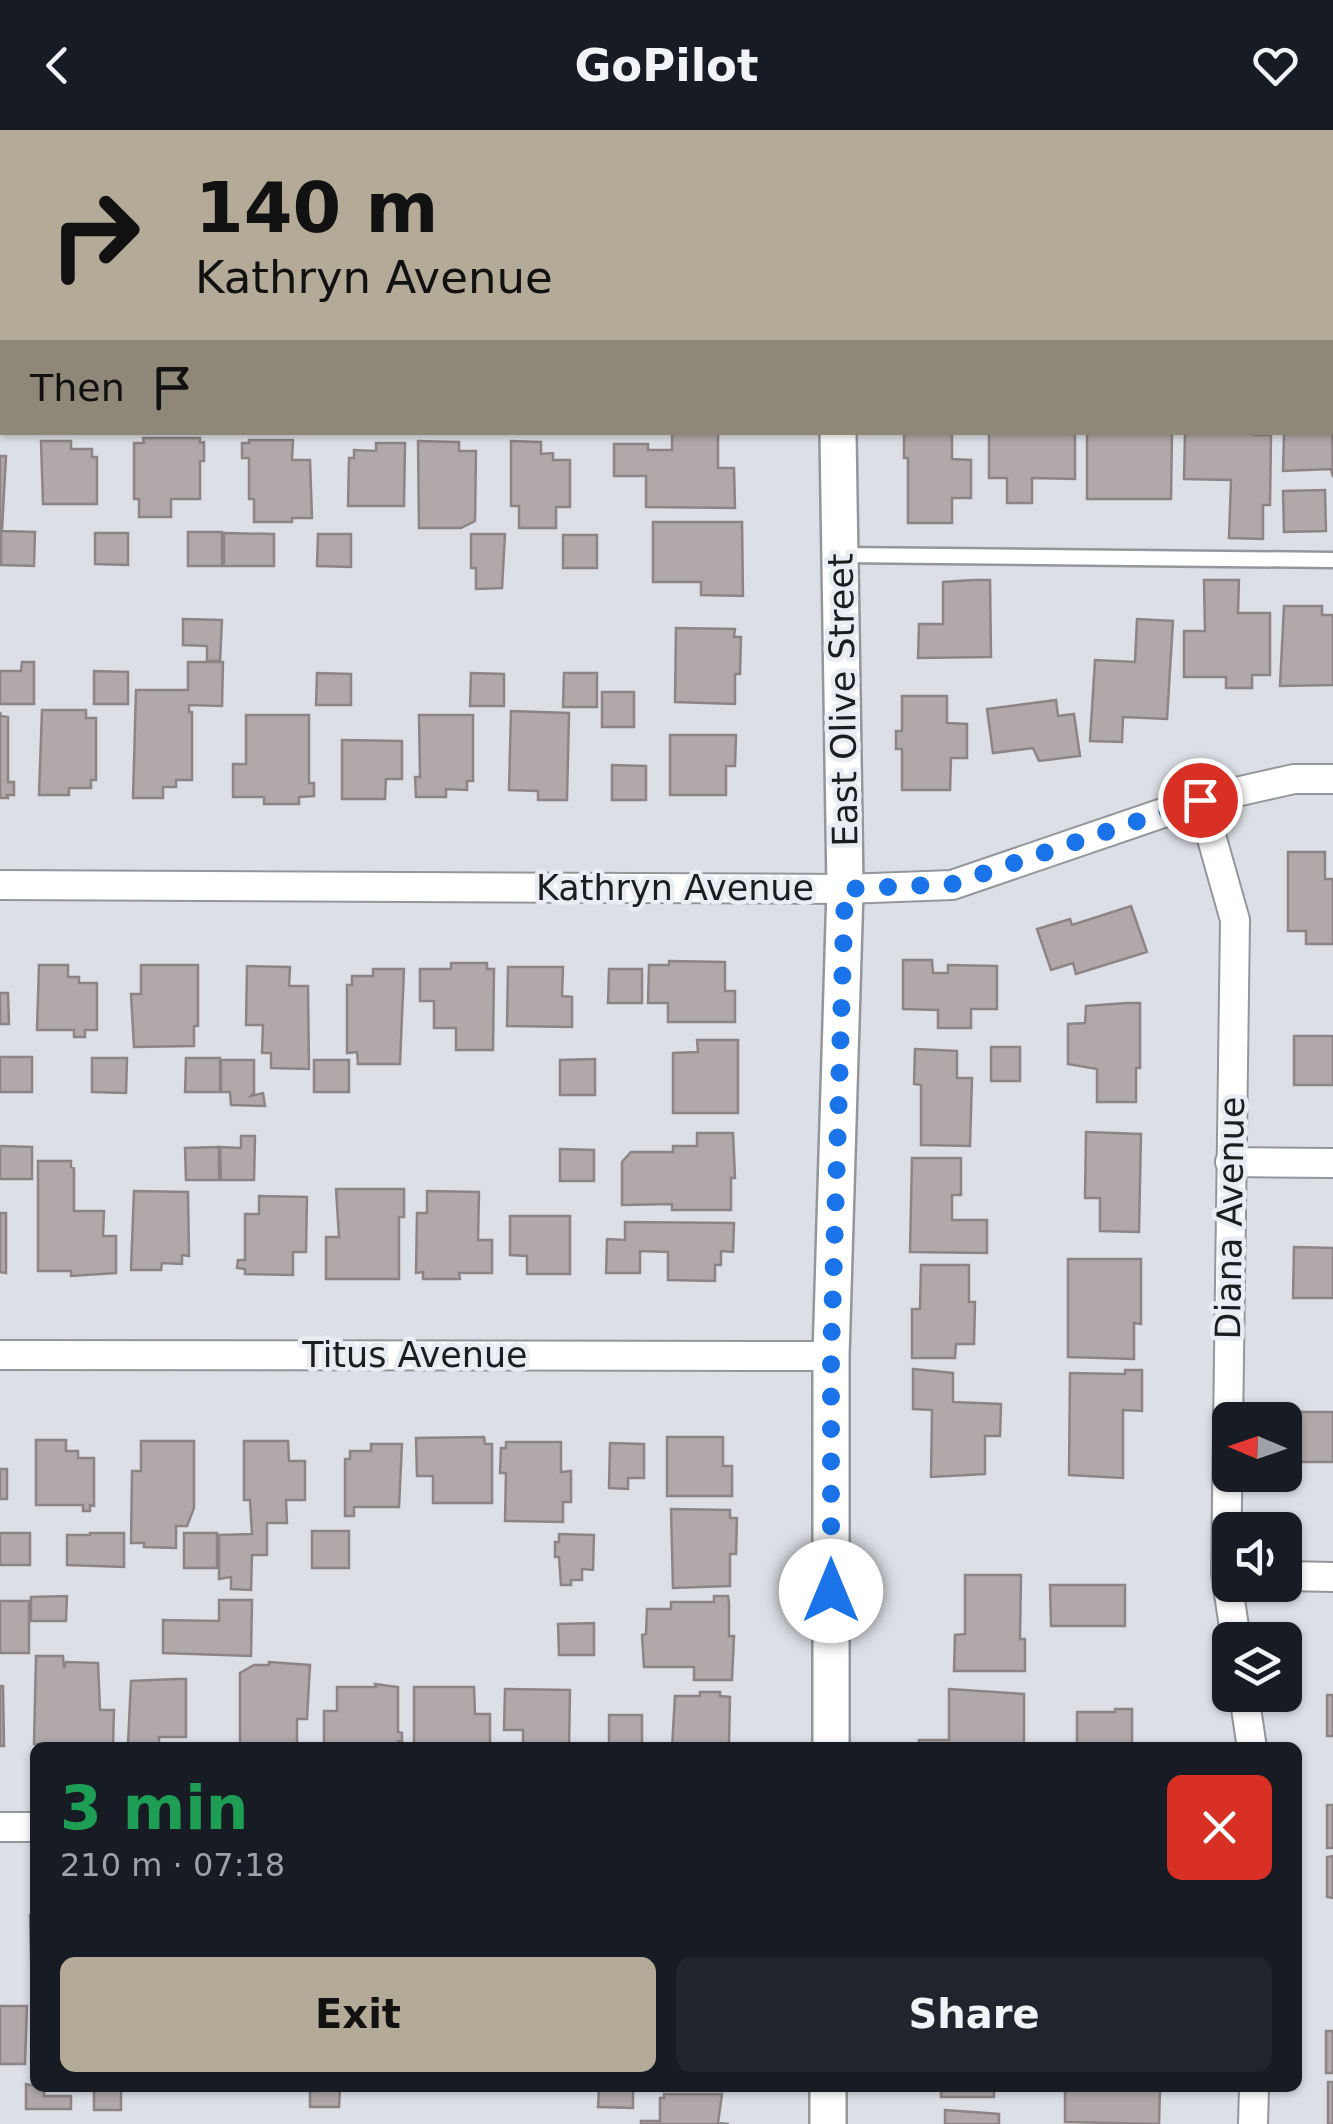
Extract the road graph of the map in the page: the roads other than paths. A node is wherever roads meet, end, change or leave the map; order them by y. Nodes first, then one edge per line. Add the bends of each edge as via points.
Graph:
1 (838, 435) edge
2 (841, 555) junction
3 (1333, 560) edge
4 (1333, 779) edge
5 (1200, 800) junction
6 (0, 885) edge
7 (845, 889) junction
8 (1230, 1162) junction
9 (1333, 1163) edge
10 (0, 1355) edge
11 (831, 1356) junction
12 (1228, 1512) edge
13 (1302, 1576) edge
14 (1333, 1577) edge
15 (1247, 1712) edge
16 (831, 1742) edge
17 (1251, 1742) edge
18 (0, 1826) edge
19 (30, 1826) edge
20 (828, 2092) edge
21 (1254, 2092) edge
22 (828, 2124) edge
23 (1253, 2124) edge

1 - 2 street, East Olive Street
2 - 3 lane
2 - 7 street, East Olive Street
4 - 5 street, Kathryn Avenue via 1294,779
5 - 7 street, Kathryn Avenue via 952,884
5 - 8 street, Diana Avenue via 1235,920
6 - 7 street, Kathryn Avenue
7 - 11 street, East Olive Street
8 - 9 street
8 - 12 street, Diana Avenue
10 - 11 street, Titus Avenue
11 - 16 street, East Olive Street
13 - 14 street
15 - 17 street
18 - 19 street
20 - 22 street
21 - 23 street

